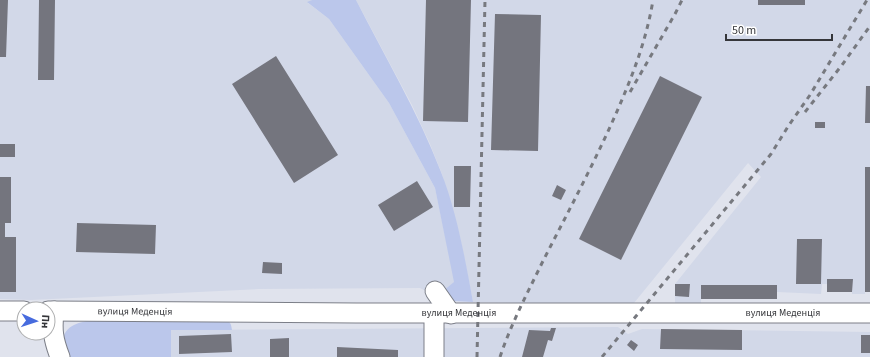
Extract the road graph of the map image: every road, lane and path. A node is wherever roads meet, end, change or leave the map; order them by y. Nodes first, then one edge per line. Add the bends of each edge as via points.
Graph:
1 (435, 291) dead end
2 (0, 311) edge
3 (16, 311) edge
4 (56, 311) edge
5 (870, 313) edge
6 (443, 314) junction
7 (54, 341) edge
8 (60, 357) edge
9 (434, 357) edge

1 - 6 street
2 - 3 street
4 - 6 street, вулиця Меденція
5 - 6 street, вулиця Меденція
6 - 9 street
7 - 8 street

